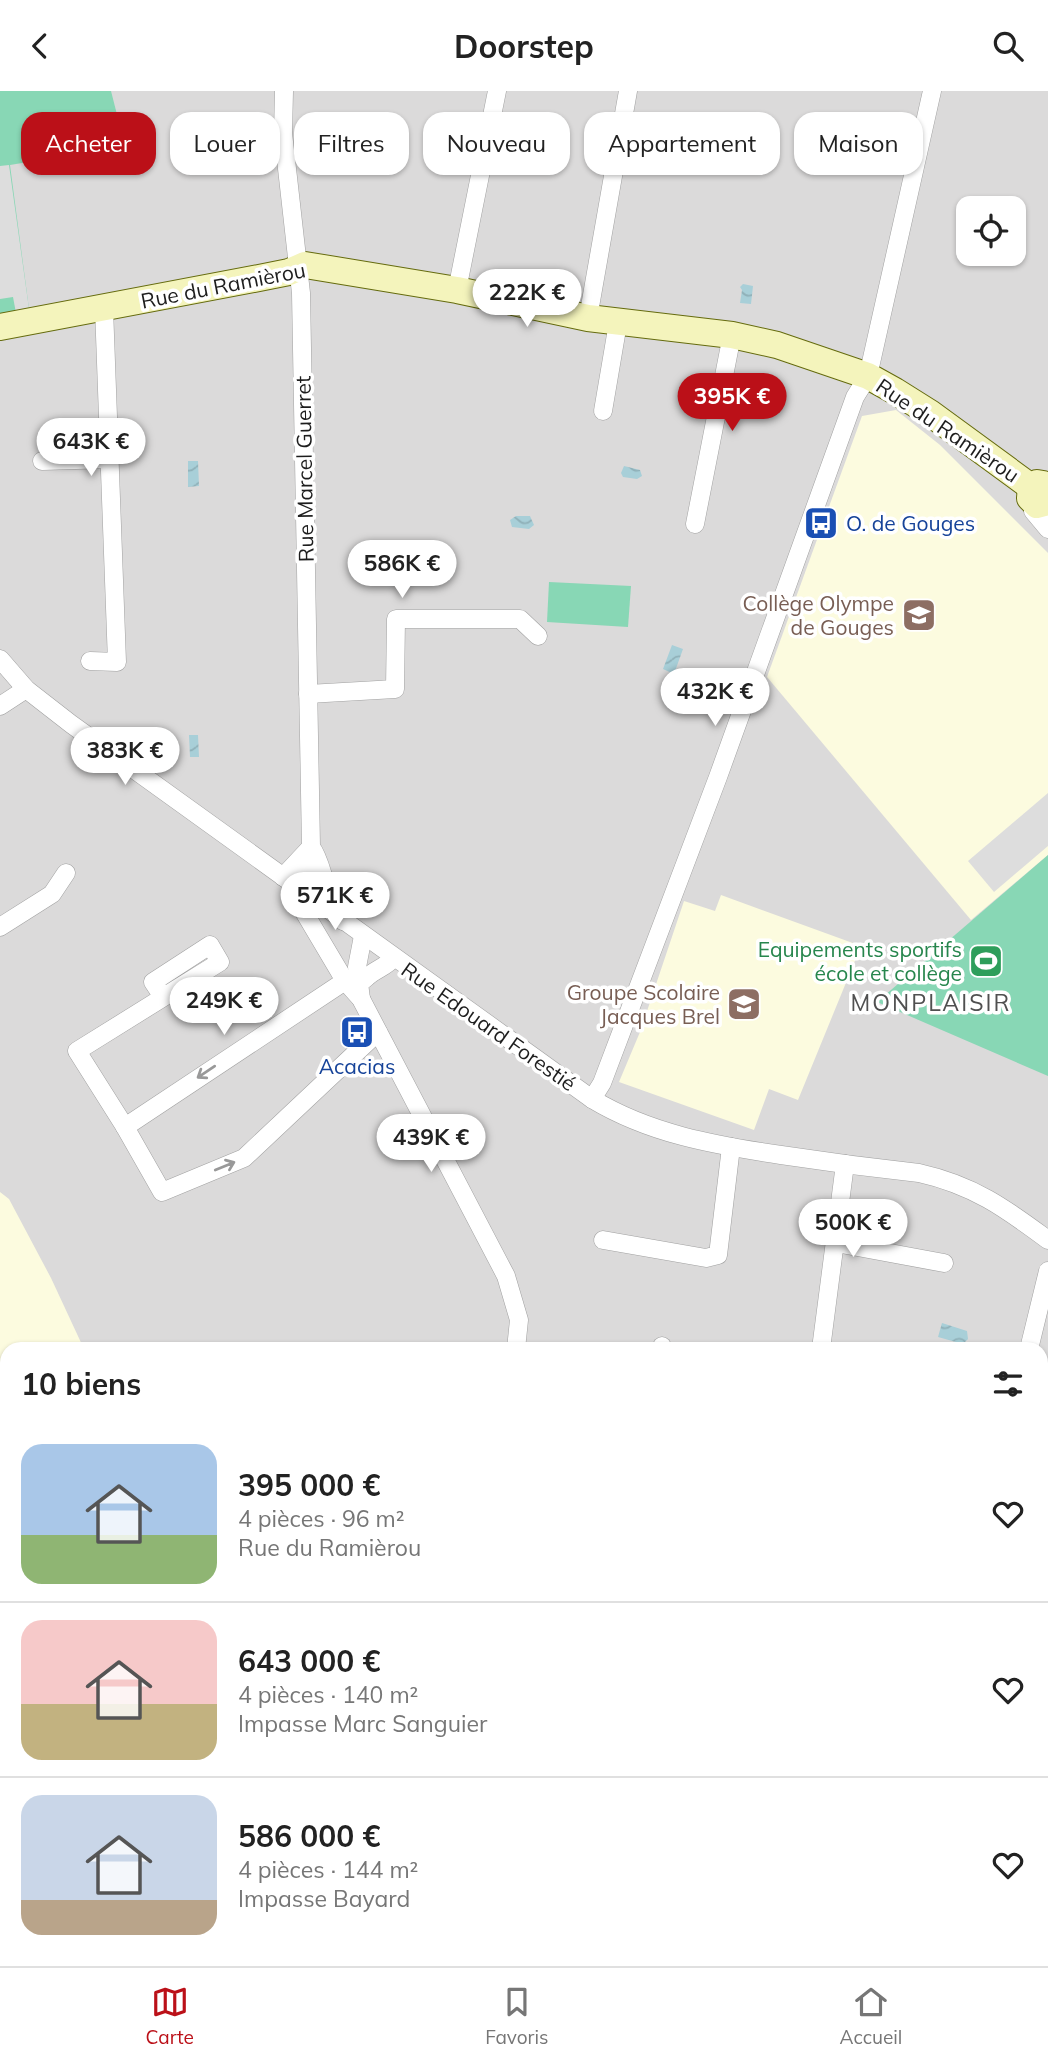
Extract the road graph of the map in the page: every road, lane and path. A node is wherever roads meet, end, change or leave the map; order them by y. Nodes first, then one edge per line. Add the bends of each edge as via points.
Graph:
1 (284, 91) edge
2 (497, 91) edge
3 (628, 91) edge
4 (932, 91) edge
5 (298, 268) junction
6 (457, 290) junction
7 (104, 308) junction
8 (588, 318) junction
9 (618, 323) junction
10 (0, 327) edge
11 (732, 334) junction
12 (868, 376) junction
13 (603, 411) dead end
14 (110, 459) junction
15 (42, 461) dead end
16 (1044, 494) edge
17 (695, 524) dead end
18 (1048, 529) edge
19 (538, 636) dead end
20 (0, 659) edge
21 (90, 661) dead end
22 (26, 689) junction
23 (308, 694) junction
24 (0, 706) edge
25 (314, 854) junction
26 (66, 873) dead end
27 (289, 882) junction
28 (342, 921) junction
29 (0, 927) edge
30 (363, 936) junction
31 (393, 958) junction
32 (350, 982) junction
33 (163, 997) dead end
34 (378, 1032) junction
35 (592, 1099) junction
36 (125, 1127) junction
37 (731, 1147) junction
38 (845, 1164) junction
39 (603, 1240) dead end
40 (1048, 1240) edge
41 (836, 1243) junction
42 (944, 1263) dead end
43 (1048, 1271) edge
44 (517, 1342) edge
45 (822, 1342) edge
46 (1031, 1342) edge

1 - 5 street, Rue Marcel Guerret via 283,133
2 - 6 street
3 - 8 street
4 - 12 street
5 - 6 street, Rue du Ramièrou via 305,265
5 - 7 street, Rue du Ramièrou
5 - 23 street, Rue Marcel Guerret
6 - 8 street, Rue du Ramièrou
7 - 10 street, Rue du Ramièrou
7 - 14 street
8 - 9 street, Rue du Ramièrou
9 - 11 street, Rue du Ramièrou
9 - 13 street
11 - 12 street, Rue du Ramièrou
11 - 17 street
12 - 16 street, Rue du Ramièrou via 930,413
12 - 35 street via 855,397 647,968
14 - 15 street
14 - 21 street via 117,662
16 - 18 street via 1033,512
19 - 23 street via 520,619 396,619 395,689
20 - 22 street, Rue Edouard Forestié
22 - 24 street
22 - 27 street, Rue Edouard Forestié
23 - 25 street, Rue Marcel Guerret
25 - 27 street
25 - 28 street, Rue Marcel Guerret
26 - 29 street via 52,894
27 - 28 street, Rue Edouard Forestié
27 - 32 street
28 - 30 street, Rue Edouard Forestié
30 - 31 street, Rue Edouard Forestié
30 - 32 street
30 - 32 street via 354,939
31 - 32 street via 365,979
31 - 35 street, Rue Edouard Forestié
32 - 34 street
32 -> 36 street
33 - 36 street via 77,1051
36 -> 34 street via 162,1192 244,1159
34 - 44 street via 506,1276 519,1320
35 - 37 street, Rue Edouard Forestié via 656,1130
37 - 38 street, Rue Edouard Forestié
37 - 39 street via 718,1255 706,1258
38 - 40 street, Rue Edouard Forestié via 942,1178 975,1191
38 - 41 street
41 - 42 street
41 - 45 street
43 - 46 street

